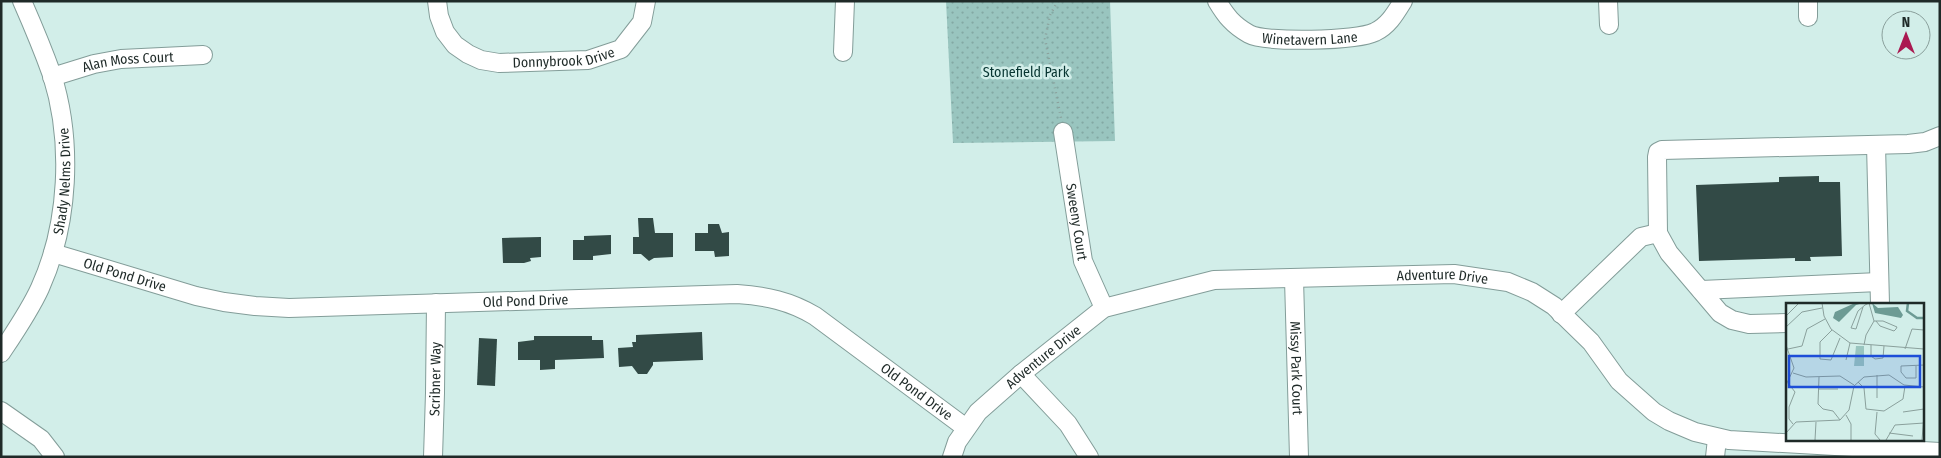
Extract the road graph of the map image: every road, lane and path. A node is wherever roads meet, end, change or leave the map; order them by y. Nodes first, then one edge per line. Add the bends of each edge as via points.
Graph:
1 (22, 1) edge
2 (437, 1) edge
3 (646, 1) edge
4 (845, 1) edge
5 (1058, 1) edge
6 (1217, 1) edge
7 (1403, 1) edge
8 (1608, 1) edge
9 (1609, 25) dead end
10 (844, 52) dead end
11 (203, 55) dead end
12 (52, 77) junction
13 (1063, 132) joint
14 (1940, 136) edge
15 (1876, 145) junction
16 (1658, 233) junction
17 (53, 253) junction
18 (1294, 279) junction
19 (1879, 282) junction
20 (1701, 290) junction
21 (1880, 303) edge
22 (436, 304) junction
23 (1104, 308) junction
24 (1561, 314) junction
25 (1786, 323) edge
26 (1, 353) edge
27 (1021, 374) junction
28 (1, 410) edge
29 (966, 428) junction
30 (1717, 439) junction
31 (1940, 452) edge
32 (55, 457) edge
33 (433, 457) edge
34 (952, 457) edge
35 (1090, 457) edge
36 (1299, 457) edge
37 (1715, 457) edge

1 - 12 street, Shady Nelms Drive
2 - 3 street, Donnybrook Drive via 445,32 455,44 481,60 499,63 588,60 621,49 642,22
4 - 10 street
5 - 13 path via 1050,15 1045,39
6 - 7 street, Winetavern Lane via 1229,21 1250,36 1280,39 1354,38 1375,32 1392,19
8 - 9 street
11 - 12 street, Alan Moss Court via 120,59
12 - 17 street, Shady Nelms Drive via 63,132 65,177
13 - 23 street, Sweeny Court via 1083,261
14 - 15 street via 1925,142
15 - 16 street via 1662,150 1657,157
15 - 19 street
16 - 20 street via 1668,253
16 - 24 street via 1642,237
17 - 22 street, Old Pond Drive via 224,302 289,308
17 - 26 street, Shady Nelms Drive via 40,288
18 - 23 street, Adventure Drive via 1214,280
18 - 24 street, Adventure Drive via 1454,274 1482,277 1508,282 1532,292
18 - 36 street, Missy Park Court
19 - 20 street
19 - 21 street
20 - 25 street via 1720,313 1732,320 1749,324
22 - 29 street, Old Pond Drive via 737,294 778,299 815,316
22 - 33 street, Scribner Way
23 - 27 street, Adventure Drive
24 - 30 street, Adventure Drive via 1591,342 1619,381 1640,402 1669,421
27 - 29 street, Adventure Drive via 978,412
27 - 35 street via 1068,424
28 - 32 street via 41,439
29 - 34 street, Adventure Drive
30 - 31 street, Adventure Drive
30 - 37 street

